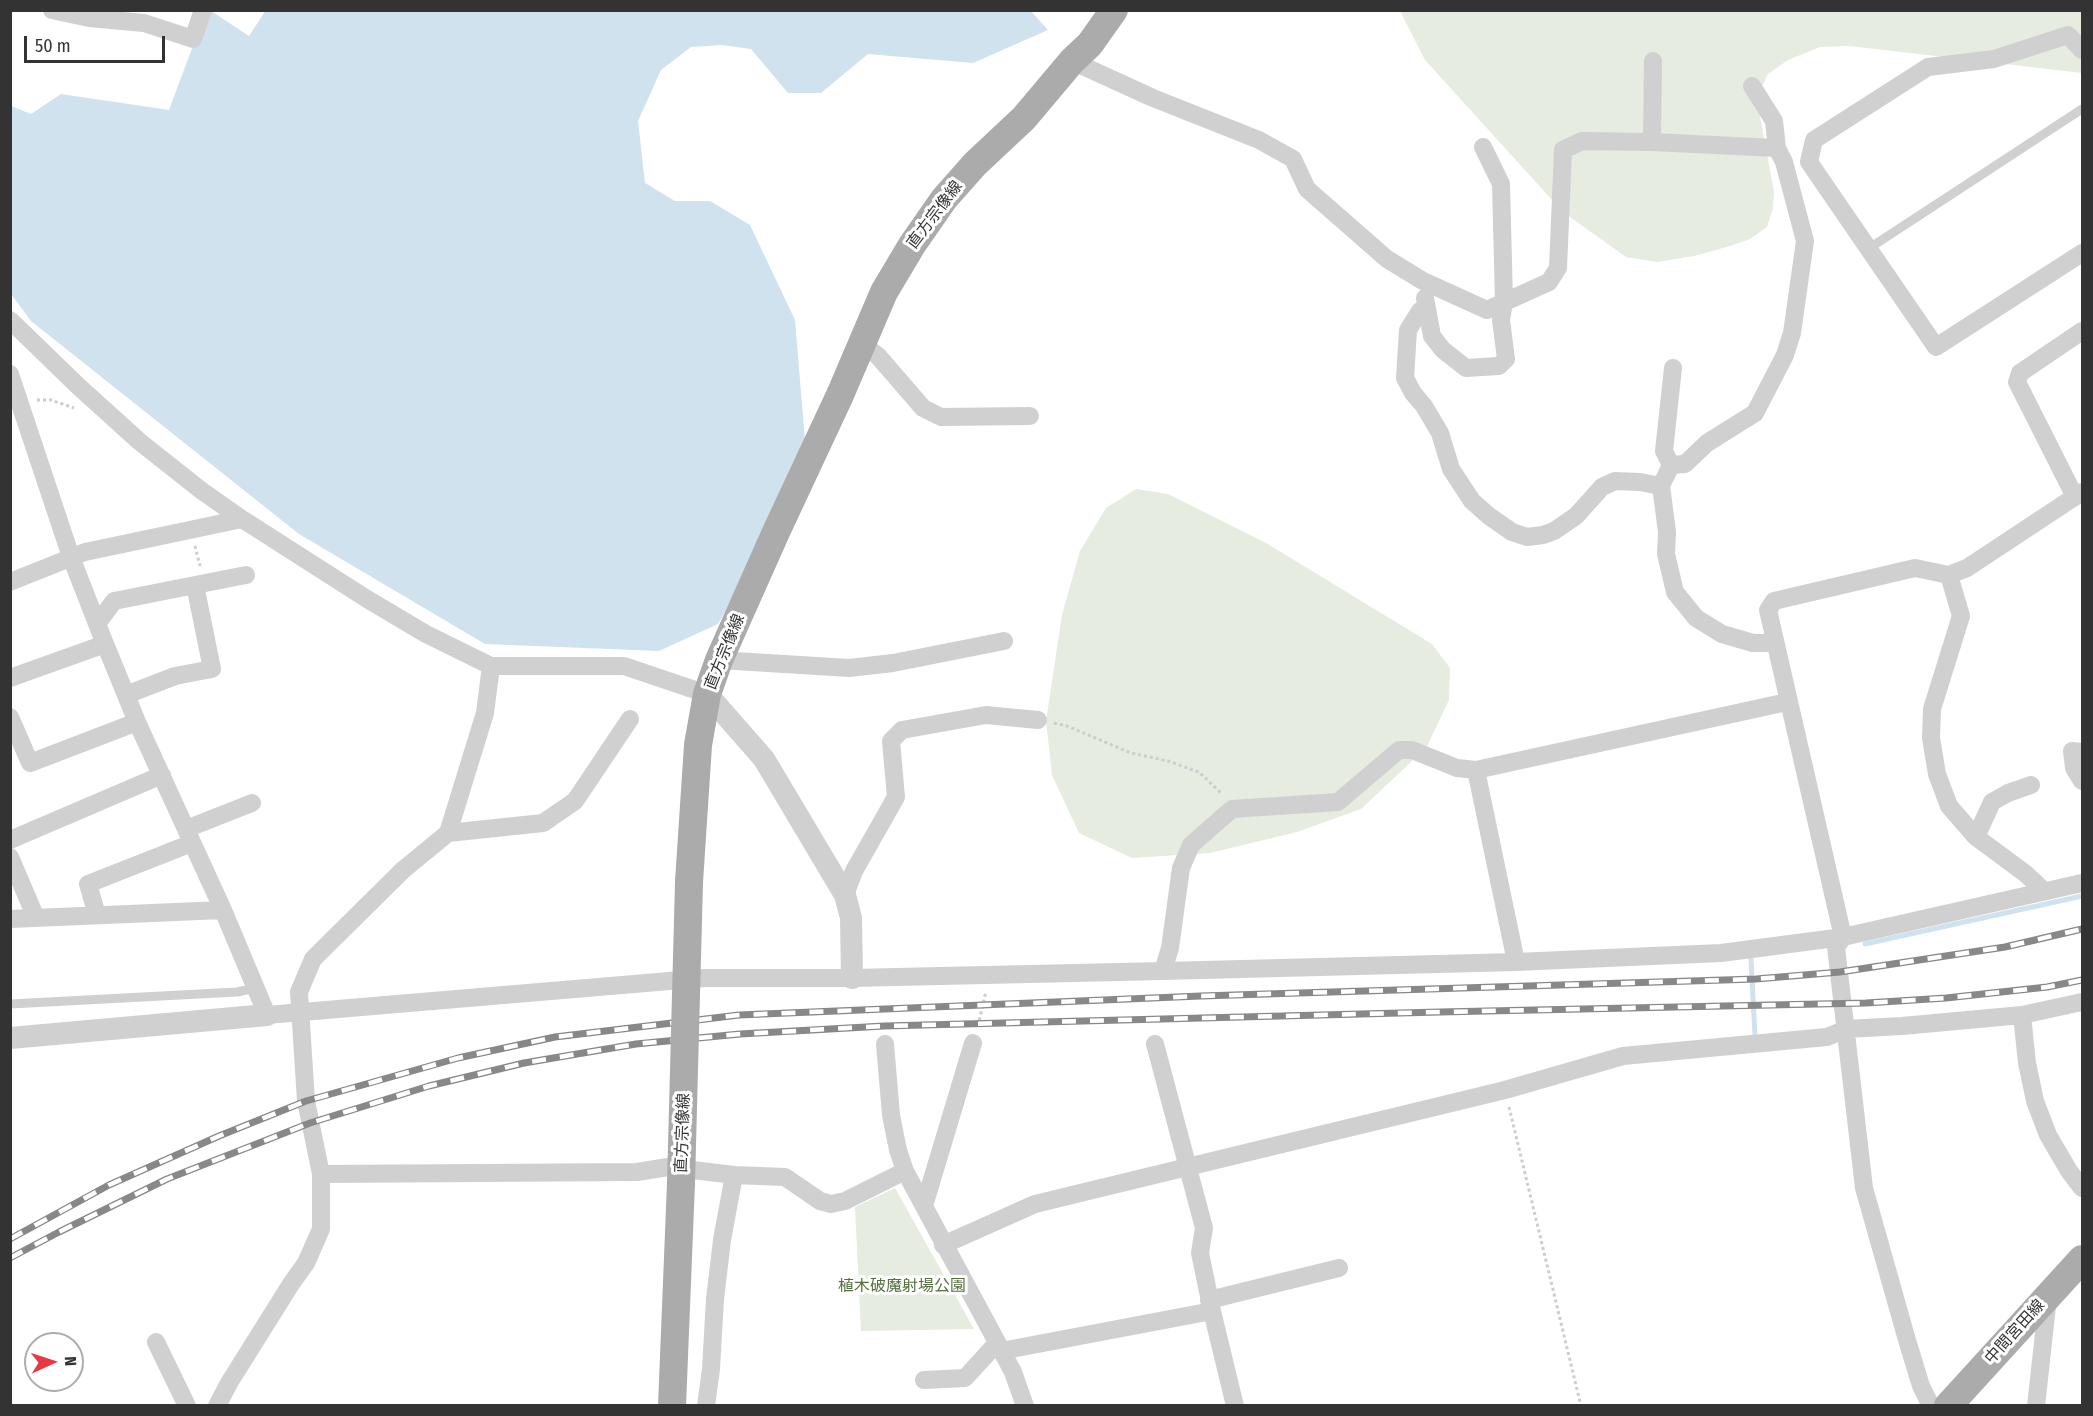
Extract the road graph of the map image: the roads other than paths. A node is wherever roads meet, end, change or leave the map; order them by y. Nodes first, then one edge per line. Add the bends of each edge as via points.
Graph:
1 (52, 10) edge
2 (203, 10) edge
3 (1114, 10) edge
4 (2082, 50) edge
5 (1072, 61) junction
6 (1653, 61) dead end
7 (1752, 86) dead end
8 (2082, 109) edge
9 (1652, 142) junction
10 (1484, 147) dead end
11 (1777, 148) junction
12 (1868, 249) junction
13 (2082, 253) edge
14 (1423, 281) junction
15 (1504, 302) junction
16 (1426, 308) junction
17 (10, 320) edge
18 (2082, 331) edge
19 (862, 344) junction
20 (1673, 368) dead end
21 (10, 374) edge
22 (15, 407) edge
23 (1029, 416) dead end
24 (1671, 465) junction
25 (1661, 486) junction
26 (2079, 494) edge
27 (242, 519) junction
28 (71, 557) junction
29 (1949, 574) junction
30 (246, 575) dead end
31 (10, 582) edge
32 (199, 584) junction
33 (97, 624) junction
34 (1005, 641) dead end
35 (1775, 643) junction
36 (105, 644) junction
37 (719, 660) junction
38 (491, 666) junction
39 (10, 678) edge
40 (707, 694) junction
41 (126, 695) junction
42 (1787, 702) junction
43 (10, 717) edge
44 (630, 719) dead end
45 (1038, 720) road end
46 (137, 722) junction
47 (2082, 752) edge
48 (1476, 770) junction
49 (162, 775) junction
50 (2082, 781) edge
51 (2031, 785) dead end
52 (252, 803) dead end
53 (448, 832) junction
54 (189, 836) junction
55 (1976, 837) junction
56 (10, 840) edge
57 (10, 857) edge
58 (2082, 883) edge
59 (2044, 891) junction
60 (845, 895) junction
61 (223, 910) junction
62 (97, 915) junction
63 (36, 918) junction
64 (10, 919) edge
65 (1843, 937) junction
66 (1516, 962) junction
67 (1163, 971) junction
68 (852, 978) junction
69 (255, 988) junction
70 (2082, 1002) edge
71 (10, 1004) edge
72 (299, 1014) junction
73 (267, 1015) junction
74 (2022, 1015) junction
75 (1846, 1029) junction
76 (10, 1038) edge
77 (974, 1043) road end
78 (885, 1044) dead end
79 (1155, 1044) dead end
80 (1187, 1167) junction
81 (905, 1171) junction
82 (321, 1174) junction
83 (734, 1175) junction
84 (2082, 1188) edge
85 (924, 1206) junction
86 (944, 1245) junction
87 (2082, 1259) edge
88 (1339, 1268) dead end
89 (2049, 1296) junction
90 (1211, 1306) junction
91 (156, 1342) dead end
92 (999, 1347) junction
93 (924, 1380) dead end
94 (187, 1406) edge
95 (217, 1406) edge
96 (672, 1406) edge
97 (706, 1406) edge
98 (1024, 1406) edge
99 (1235, 1406) edge
100 (1931, 1406) edge
101 (1948, 1406) edge
102 (2036, 1406) edge

1 - 2 street via 144,23 192,39
3 - 5 main road, 直方宗像線 via 1090,44
4 - 12 street via 2068,35 1994,59 1928,67 1814,140 1809,162
5 - 14 street via 1259,140 1293,159 1306,189 1387,259
5 - 19 main road, 直方宗像線 via 1024,118 944,199 884,292
6 - 9 street
7 - 11 street via 1774,121
8 - 12 lane
9 - 11 street
9 - 15 street via 1582,141 1563,150 1558,268 1549,282
10 - 15 street via 1501,184
11 - 24 street via 1805,241 1792,333 1785,355 1755,413 1707,443 1685,464
12 - 13 street via 1936,347
14 - 15 street via 1487,310
14 - 16 street
15 - 16 street via 1501,320 1506,359 1499,366 1466,368 1443,350 1432,336
16 - 25 street via 1408,330 1405,378 1440,433 1451,469 1472,501 1489,516 1512,532 1527,537 1542,535 1575,516 1602,487 1615,481
17 - 27 street via 140,442
18 - 26 street via 2020,373 2018,382
19 - 23 street via 878,356 923,408 941,417
19 - 37 main road, 直方宗像線
20 - 24 street via 1664,451
21 - 22 street
22 - 28 street
24 - 25 street
25 - 35 street via 1666,554 1675,592 1696,618 1722,634 1754,643
26 - 29 street via 1967,568
27 - 28 street
27 - 38 street via 426,634
28 - 31 street
28 - 33 street
29 - 35 street via 1915,568 1774,602 1768,610
29 - 55 street via 1961,616 1932,709 1931,738 1937,774 1949,807
30 - 32 street
32 - 33 street via 114,601
32 - 41 street via 212,669 175,676
33 - 36 street
34 - 37 street via 849,668
35 - 42 street
36 - 39 street
36 - 41 street
37 - 40 main road, 直方宗像線
38 - 40 street via 624,666
38 - 53 street via 485,713
40 - 60 street via 764,759
40 - 96 main road, 直方宗像線, bridge via 699,745 689,882
41 - 46 street
42 - 48 street
42 - 65 street
43 - 46 street via 30,764
44 - 53 street via 575,801 543,823
45 - 60 street via 986,715 902,730 891,741 896,797 854,871
46 - 49 street
47 - 50 street via 2072,751 2074,768
48 - 66 street
48 - 67 street via 1457,768 1412,750 1399,750 1338,802 1232,809 1191,845 1181,868
49 - 54 street
49 - 56 street
51 - 55 street via 1992,802
52 - 54 street
53 - 72 street via 403,870 314,959 299,992
54 - 61 street
54 - 62 street via 88,884
55 - 59 street
57 - 63 street
58 - 59 street
59 - 65 street
60 - 68 street via 851,918
61 - 62 street
61 - 69 street
62 - 63 street
63 - 64 street
65 - 66 street via 1721,953
65 - 75 street via 1836,947
66 - 67 street
67 - 68 street
68 - 72 street via 705,978
69 - 71 lane
69 - 73 street
70 - 74 street
72 - 73 street
72 - 82 street via 306,1101
73 - 76 street
74 - 75 street
74 - 84 street via 2035,1101 2048,1135
75 - 80 street via 1827,1037 1623,1056 1505,1090
75 - 100 street via 1864,1188 1921,1386
77 - 85 street
78 - 81 street via 891,1115
79 - 80 street
80 - 86 street via 1035,1204
80 - 90 street via 1204,1228 1200,1252
81 - 83 street via 831,1204 785,1177
81 - 85 street
82 - 83 street via 637,1172 668,1167
82 - 95 street via 321,1228 306,1263
83 - 97 street via 722,1240
85 - 86 street
86 - 92 street
87 - 89 main road, 中間宮田線
88 - 90 street
89 - 101 main road, 中間宮田線
89 - 102 street
90 - 92 street
90 - 99 street
91 - 94 street
92 - 93 street via 965,1378
92 - 98 street

